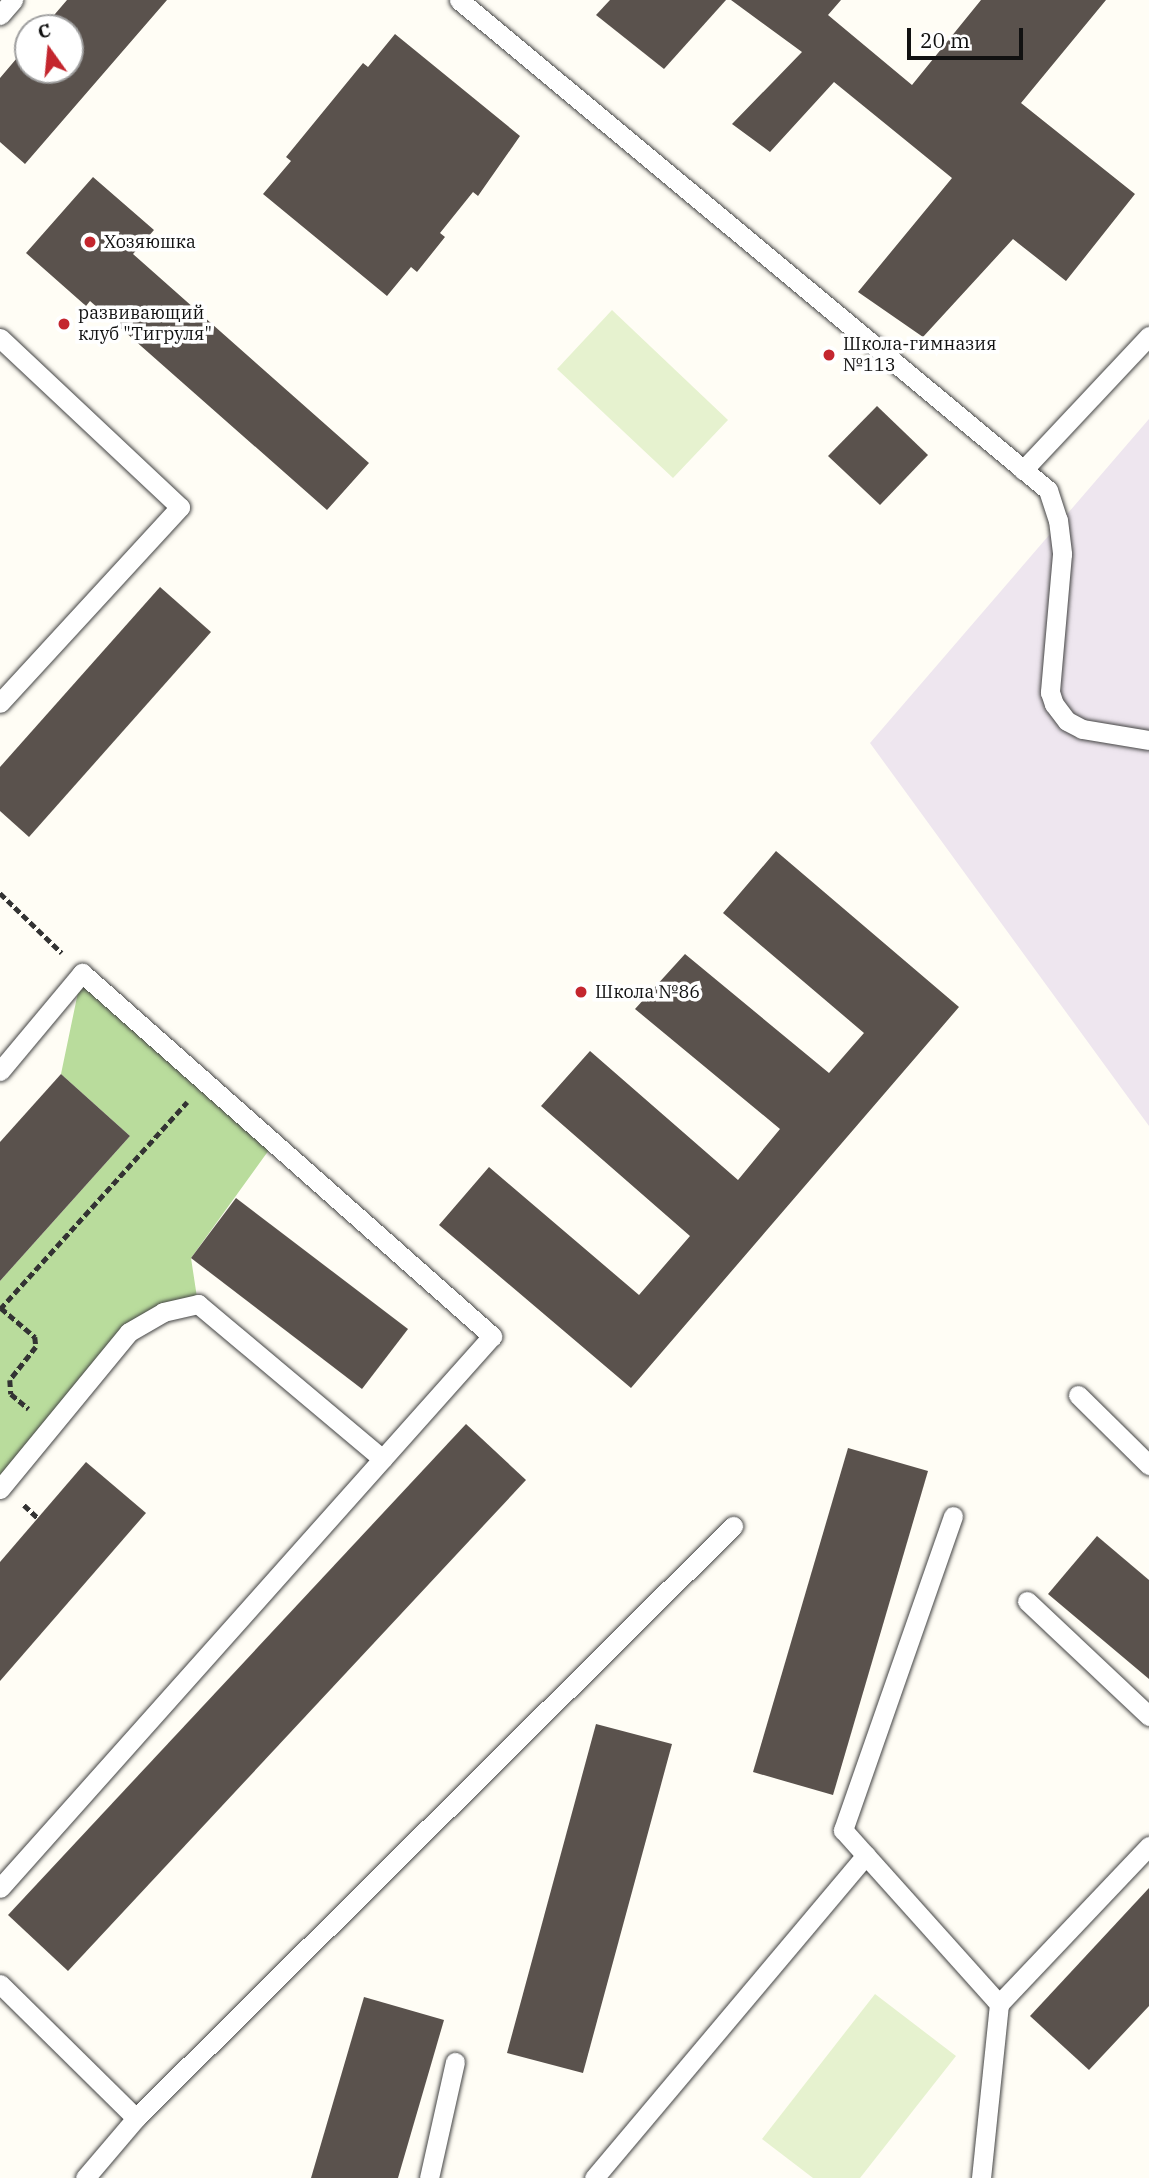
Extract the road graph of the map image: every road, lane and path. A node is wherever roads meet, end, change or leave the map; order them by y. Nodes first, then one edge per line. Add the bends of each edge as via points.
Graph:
1 (13, 0) edge
2 (459, 0) edge
3 (0, 15) edge
4 (1149, 336) edge
5 (0, 338) edge
6 (1023, 470) junction
7 (0, 703) edge
8 (1149, 740) edge
9 (0, 893) edge
10 (82, 973) junction
11 (0, 1071) edge
12 (205, 1082) junction
13 (0, 1309) edge
14 (1078, 1395) dead end
15 (51, 1427) junction
16 (383, 1459) junction
17 (1149, 1465) edge
18 (0, 1489) edge
19 (953, 1516) dead end
20 (733, 1526) dead end
21 (1027, 1601) dead end
22 (1149, 1716) edge
23 (1149, 1846) edge
24 (866, 1855) junction
25 (0, 1888) edge
26 (0, 1984) edge
27 (999, 2004) junction
28 (455, 2062) dead end
29 (136, 2118) junction
30 (85, 2178) edge
31 (429, 2178) edge
32 (594, 2178) edge
33 (981, 2178) edge

1 - 3 lane
2 - 6 lane
4 - 6 lane
5 - 7 lane via 180,507
6 - 8 lane via 1048,490 1058,520 1062,554 1050,692 1054,704 1067,721 1082,729
9 - 10 path
10 - 11 lane
10 - 12 lane
12 - 13 path
12 - 16 lane via 492,1336
13 - 15 path via 35,1337 36,1347 10,1380 11,1394
14 - 17 lane
15 - 16 lane via 129,1332 163,1312 198,1304
15 - 18 lane
16 - 25 lane
19 - 24 lane via 843,1830
20 - 29 lane
21 - 22 lane
23 - 27 lane
24 - 27 lane
24 - 32 lane
26 - 29 lane
27 - 33 lane
28 - 31 lane
29 - 30 lane

